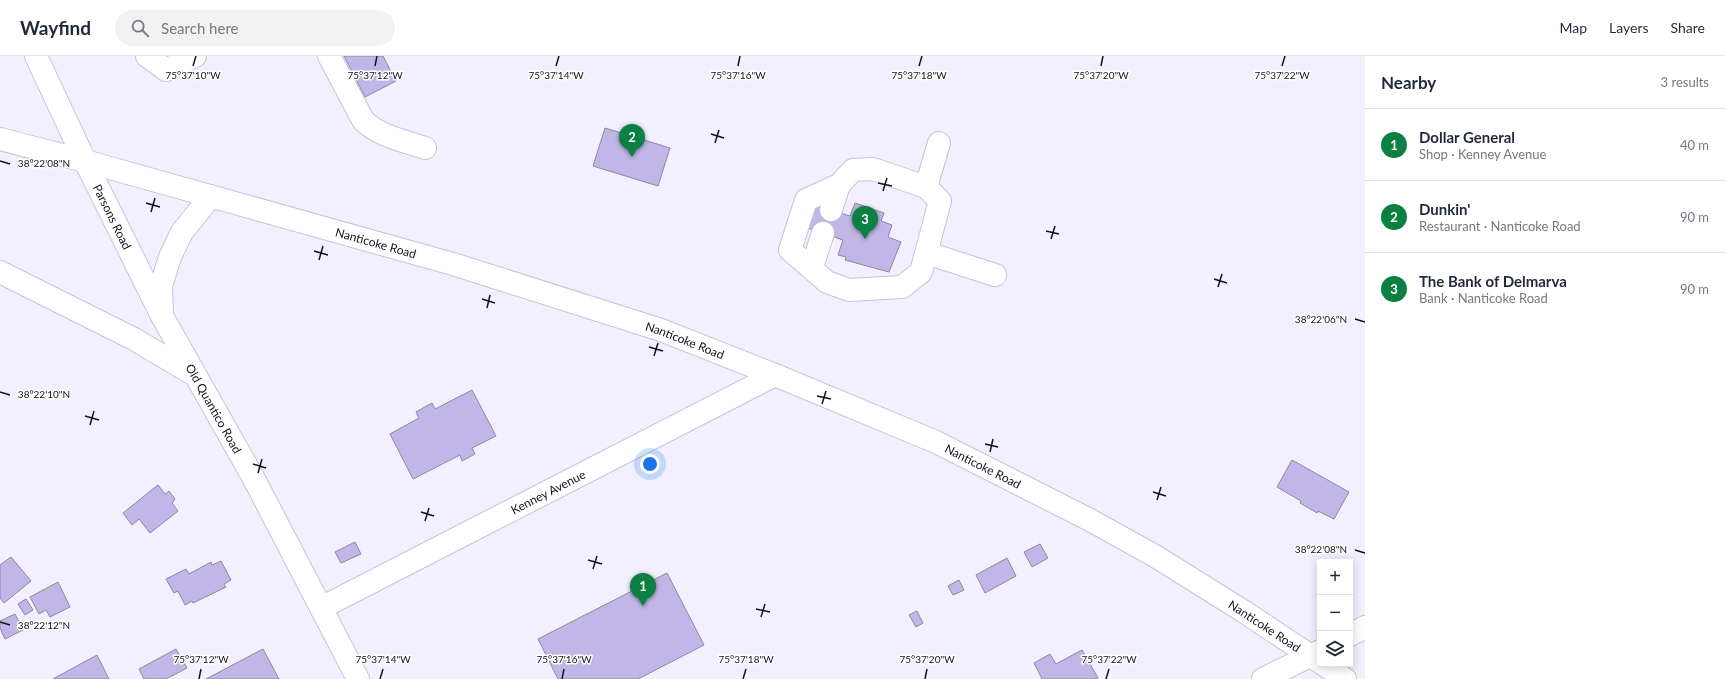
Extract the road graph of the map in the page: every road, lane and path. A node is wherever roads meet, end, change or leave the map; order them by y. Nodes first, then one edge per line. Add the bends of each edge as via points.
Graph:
1 (36, 56) edge
2 (146, 56) edge
3 (195, 56) edge
4 (330, 56) edge
5 (0, 139) edge
6 (940, 143) dead end
7 (425, 148) dead end
8 (85, 161) junction
9 (839, 185) junction
10 (926, 187) junction
11 (211, 196) junction
12 (831, 210) dead end
13 (823, 233) dead end
14 (927, 253) junction
15 (812, 267) junction
16 (0, 272) edge
17 (995, 275) dead end
18 (162, 316) junction
19 (194, 374) junction
20 (775, 375) junction
21 (321, 608) junction
22 (1365, 627) edge
23 (1353, 633) edge
24 (1317, 657) edge
25 (1317, 658) edge
26 (1330, 667) edge
27 (358, 679) edge
28 (1264, 679) edge
29 (1345, 679) edge

1 - 8 main road, Parsons Road
2 - 3 main road via 166,70
4 - 7 main road via 368,126
5 - 8 main road, Nanticoke Road
6 - 10 main road
8 - 11 main road, Nanticoke Road
8 - 18 main road, Parsons Road
9 - 10 main road via 853,170 873,169
9 - 12 main road
9 - 15 main road via 806,200 790,250
10 - 14 main road via 940,201
11 - 18 main road via 182,232 170,257 161,286
11 - 20 main road, Nanticoke Road via 453,264 565,299 661,330
13 - 15 main road
14 - 15 main road via 921,272 902,287 850,290 827,282
14 - 17 main road
16 - 19 main road, Old Quantico Road via 134,339
18 - 19 main road, Parsons Road
19 - 21 main road, Old Quantico Road via 253,477
20 - 21 main road, Kenney Avenue
20 - 24 main road, Nanticoke Road via 936,442 1090,520 1155,556
21 - 27 main road, Old Quantico Road
22 - 23 main road
25 - 28 main road
26 - 29 main road, Nanticoke Road

